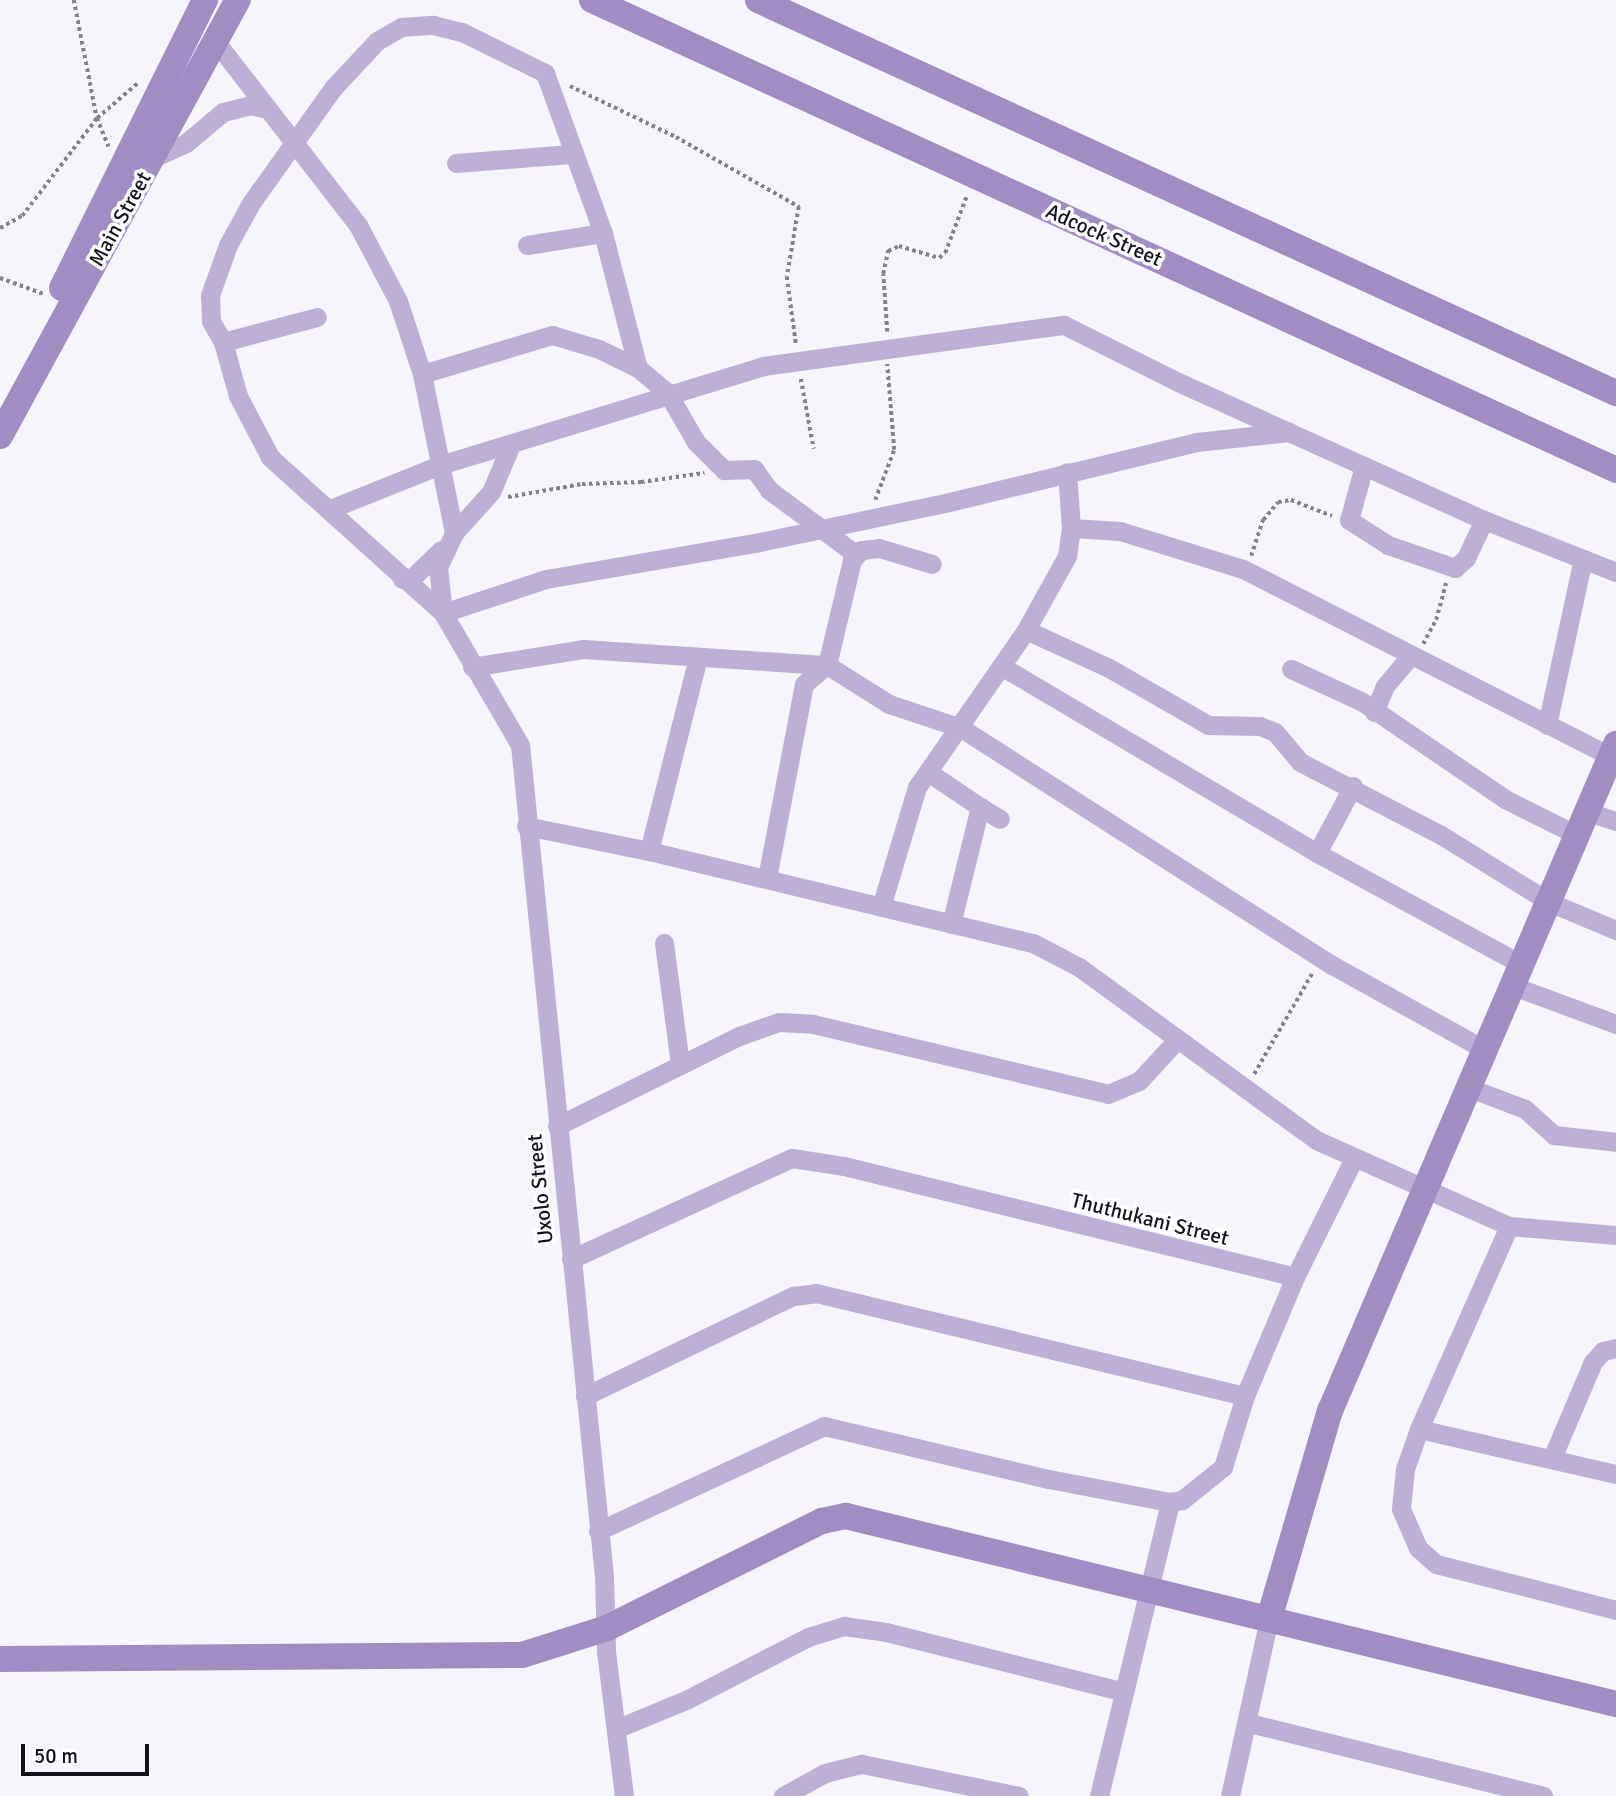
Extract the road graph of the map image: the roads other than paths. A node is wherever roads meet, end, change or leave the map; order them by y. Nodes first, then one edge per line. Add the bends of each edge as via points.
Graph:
1 (205, 0) edge
2 (238, 0) edge
3 (592, 0) edge
4 (758, 0) edge
5 (216, 42) junction
6 (267, 109) junction
7 (292, 141) junction
8 (571, 154) junction
9 (155, 157) junction
10 (456, 163) dead end
11 (603, 233) junction
12 (527, 245) dead end
13 (317, 317) dead end
14 (223, 342) junction
15 (638, 368) junction
16 (422, 374) junction
17 (667, 392) junction
18 (1616, 393) edge
19 (0, 412) edge
20 (1289, 432) junction
21 (0, 436) edge
22 (510, 447) junction
23 (440, 465) junction
24 (1364, 466) junction
25 (1616, 470) edge
26 (1067, 472) junction
27 (330, 509) junction
28 (1484, 520) junction
29 (820, 528) junction
30 (1071, 528) junction
31 (449, 540) junction
32 (857, 555) junction
33 (1583, 559) junction
34 (932, 564) dead end
35 (1616, 572) edge
36 (402, 579) junction
37 (443, 613) junction
38 (1026, 630) junction
39 (1411, 654) junction
40 (698, 657) junction
41 (827, 665) junction
42 (1000, 666) junction
43 (472, 667) junction
44 (1291, 669) dead end
45 (1374, 712) junction
46 (1547, 725) junction
47 (961, 728) junction
48 (1614, 753) edge
49 (928, 772) junction
50 (1353, 786) junction
51 (980, 807) junction
52 (1000, 819) dead end
53 (1616, 821) edge
54 (1583, 824) junction
55 (526, 826) junction
56 (649, 851) junction
57 (1317, 853) junction
58 (767, 878) junction
59 (1549, 902) junction
60 (881, 907) junction
61 (951, 924) junction
62 (1616, 930) edge
63 (664, 943) dead end
64 (1517, 976) junction
65 (1616, 1024) edge
66 (1176, 1041) junction
67 (1487, 1051) junction
68 (680, 1065) junction
69 (1470, 1087) junction
70 (557, 1126) junction
71 (1616, 1142) edge
72 (1354, 1158) junction
73 (1426, 1191) junction
74 (1509, 1226) junction
75 (1616, 1235) edge
76 (570, 1259) junction
77 (1295, 1277) junction
78 (1616, 1348) edge
79 (585, 1396) junction
80 (1245, 1396) junction
81 (1419, 1429) junction
82 (1552, 1458) junction
83 (1616, 1474) edge
84 (1170, 1502) junction
85 (598, 1531) junction
86 (1148, 1589) junction
87 (1616, 1610) edge
88 (1269, 1619) junction
89 (607, 1628) junction
90 (0, 1659) edge
91 (1124, 1692) junction
92 (1616, 1704) edge
93 (1249, 1723) junction
94 (618, 1728) junction
95 (624, 1796) edge
96 (783, 1796) edge
97 (1019, 1796) edge
98 (1098, 1796) edge
99 (1230, 1796) edge
100 (1543, 1796) edge

1 - 19 street, Main Street
2 - 5 street, Main Street
3 - 25 street, Adcock Street
4 - 18 street
5 - 6 street
5 - 9 street, Main Street
6 - 7 street
6 - 9 street via 251,105 223,112 186,144
7 - 8 street via 377,41 401,27 433,25 461,32 545,74
7 - 14 street via 228,245 210,295 211,321
7 - 16 street via 358,225 380,263
8 - 10 street
8 - 11 street
9 - 21 street, Main Street
11 - 12 street
11 - 15 street
13 - 14 street
14 - 27 street via 238,396 270,457
15 - 16 street via 599,348 552,335
15 - 17 street
16 - 23 street
17 - 20 street via 798,361 1064,325
17 - 22 street
17 - 29 street via 696,442 724,470 754,469 769,490
20 - 24 street
20 - 26 street via 1197,442
22 - 23 street
22 - 31 street via 485,502
23 - 27 street
23 - 31 street
24 - 28 street
24 - 28 street via 1348,517 1352,526 1369,536 1450,569 1466,558
26 - 29 street
26 - 30 street
27 - 36 street
28 - 33 street
29 - 32 street
29 - 37 street via 546,579
30 - 38 street via 1068,556
30 - 39 street via 1120,531 1246,570
31 - 36 street via 421,572
31 - 37 street via 438,567
32 - 34 street via 861,550 879,548
32 - 41 street
33 - 35 street
33 - 46 street
36 - 37 street
37 - 43 street
38 - 42 street
38 - 50 street via 1109,668 1208,725 1268,729 1282,736 1300,762
39 - 45 street via 1385,686
39 - 46 street
40 - 41 street
40 - 43 street via 583,649
40 - 56 street
41 - 47 street via 881,700
41 - 58 street via 804,684
42 - 47 street
42 - 57 street
43 - 55 street, Uxolo Street via 520,745
44 - 45 street via 1342,690
45 - 54 street via 1505,799
46 - 48 street
47 - 49 street
47 - 67 street via 1321,958
48 - 54 street
49 - 51 street
49 - 60 street via 911,802
50 - 57 street
50 - 59 street via 1490,863
51 - 52 street
51 - 61 street
53 - 54 street
54 - 59 street
55 - 56 street
55 - 70 street, Uxolo Street
56 - 58 street
57 - 64 street
58 - 60 street
59 - 62 street
59 - 64 street
60 - 61 street
61 - 66 street via 1033,943 1064,957
63 - 68 street
64 - 65 street
64 - 67 street
66 - 68 street via 1139,1081 1108,1094 791,1021 763,1025
66 - 72 street via 1297,1129
67 - 69 street
68 - 70 street
69 - 71 street via 1525,1110 1554,1135
69 - 73 street
70 - 76 street, Uxolo Street
72 - 73 street
72 - 77 street
73 - 74 street
73 - 88 street via 1329,1411
74 - 75 street
74 - 81 street
76 - 77 street, Thuthukani Street via 792,1158
76 - 79 street, Uxolo Street
77 - 80 street
78 - 82 street via 1604,1351 1593,1362
79 - 80 street via 793,1296 816,1293
79 - 85 street, Uxolo Street
80 - 84 street via 1223,1467 1196,1492
81 - 82 street
81 - 87 street via 1400,1501 1409,1533 1423,1555 1451,1569
82 - 83 street
84 - 85 street via 824,1426
84 - 86 street
85 - 89 street, Uxolo Street
86 - 88 street
86 - 89 street via 846,1516 822,1521
86 - 91 street
88 - 92 street
88 - 93 street
89 - 90 street via 522,1655
89 - 94 street, Uxolo Street via 606,1652
91 - 94 street via 886,1632 844,1626 807,1637 688,1699
91 - 98 street
93 - 99 street
93 - 100 street
94 - 95 street, Uxolo Street
96 - 97 street via 825,1773 862,1764

